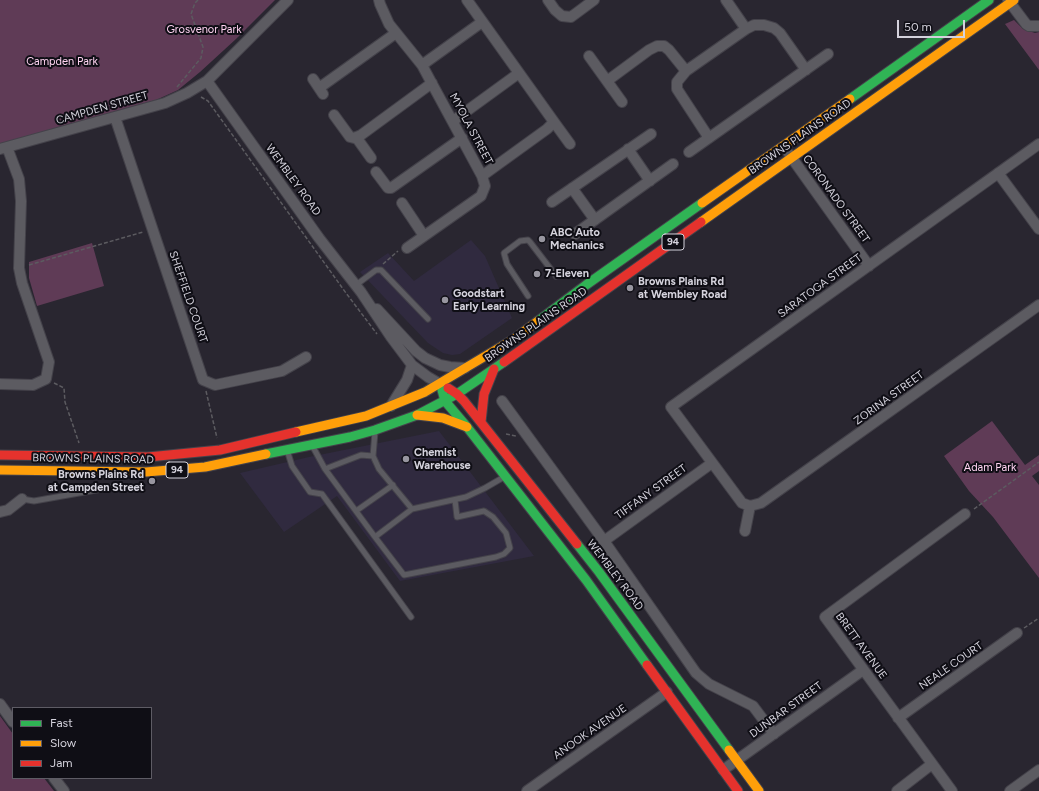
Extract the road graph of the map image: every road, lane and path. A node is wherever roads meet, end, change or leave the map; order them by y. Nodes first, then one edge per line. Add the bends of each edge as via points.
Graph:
1 (198, 0) edge
2 (288, 0) edge
3 (379, 0) edge
4 (467, 0) edge
5 (548, 0) edge
6 (594, 0) edge
7 (726, 0) edge
8 (989, 0) edge
9 (1011, 1) edge
10 (482, 22) junction
11 (1039, 26) edge
12 (746, 29) junction
13 (396, 33) junction
14 (828, 54) dead end
15 (589, 56) dead end
16 (422, 65) junction
17 (806, 70) junction
18 (686, 71) junction
19 (519, 73) junction
20 (207, 81) junction
21 (607, 81) junction
22 (432, 83) junction
23 (318, 87) dead end
24 (176, 88) dead end
25 (198, 96) dead end
26 (622, 102) dead end
27 (334, 115) dead end
28 (115, 117) junction
29 (453, 121) junction
30 (554, 122) junction
31 (651, 134) dead end
32 (356, 137) junction
33 (462, 138) junction
34 (709, 138) junction
35 (570, 144) dead end
36 (1039, 144) edge
37 (783, 146) junction
38 (4, 148) edge
39 (628, 149) junction
40 (689, 152) dead end
41 (371, 158) dead end
42 (792, 158) junction
43 (673, 164) dead end
44 (376, 172) dead end
45 (998, 173) junction
46 (482, 176) junction
47 (650, 181) junction
48 (388, 188) junction
49 (572, 188) junction
50 (552, 202) dead end
51 (595, 220) junction
52 (1039, 229) edge
53 (152, 230) junction
54 (575, 234) dead end
55 (424, 236) junction
56 (407, 248) joint
57 (869, 266) junction
58 (19, 268) junction
59 (376, 270) junction
60 (556, 276) dead end
61 (358, 289) junction
62 (528, 296) dead end
63 (1039, 305) edge
64 (428, 319) dead end
65 (378, 336) dead end
66 (522, 349) junction
67 (306, 357) dead end
68 (412, 365) junction
69 (467, 368) junction
70 (494, 369) junction
71 (46, 379) junction
72 (203, 380) junction
73 (0, 384) edge
74 (440, 384) junction
75 (458, 394) junction
76 (445, 401) junction
77 (502, 401) dead end
78 (390, 408) junction
79 (417, 415) junction
80 (481, 422) junction
81 (467, 427) junction
82 (376, 430) junction
83 (488, 432) junction
84 (529, 438) junction
85 (217, 439) dead end
86 (79, 445) dead end
87 (312, 445) junction
88 (287, 450) junction
89 (0, 455) edge
90 (373, 456) junction
91 (1039, 462) edge
92 (712, 463) junction
93 (325, 469) junction
94 (0, 470) edge
95 (505, 476) junction
96 (393, 485) junction
97 (130, 487) dead end
98 (22, 499) joint
99 (455, 500) junction
100 (750, 506) junction
101 (412, 509) junction
102 (356, 511) junction
103 (0, 512) edge
104 (965, 514) joint
105 (745, 531) dead end
106 (375, 537) junction
107 (604, 541) junction
108 (411, 617) dead end
109 (1039, 618) edge
110 (1017, 633) joint
111 (863, 670) junction
112 (667, 692) junction
113 (0, 704) edge
114 (898, 718) junction
115 (12, 721) edge
116 (774, 734) junction
117 (737, 760) junction
118 (932, 764) junction
119 (723, 770) junction
120 (1039, 770) edge
121 (55, 779) edge
122 (64, 791) edge
123 (527, 791) edge
124 (738, 791) edge
125 (759, 791) edge
126 (897, 791) edge
127 (952, 791) edge
128 (1010, 791) edge

1 - 24 path via 190,14 203,47 201,58
2 - 20 street, CAMPDEN STREET
3 - 13 street, MYOLA STREET
4 - 10 street
5 - 6 street via 562,16 571,17
7 - 12 street
8 - 37 main road, BROWNS PLAINS ROAD / 94
9 - 11 street, BROWNS PLAINS ROAD via 1026,24
9 - 42 main road, BROWNS PLAINS ROAD / 94
10 - 16 street
10 - 19 street
12 - 17 street via 764,25 774,28
12 - 18 street
13 - 16 street, MYOLA STREET
13 - 23 street
14 - 17 street
15 - 21 street
16 - 22 street, MYOLA STREET
17 - 34 street
18 - 21 street via 669,50 664,46 657,46
18 - 34 street via 677,82 677,89
19 - 29 street
19 - 30 street
20 - 28 street, CAMPDEN STREET via 166,103
20 - 61 street, WEMBLEY ROAD
21 - 26 street
22 - 29 street, MYOLA STREET
22 - 32 street
25 - 65 path via 208,101
27 - 32 street via 350,137
28 - 38 street, CAMPDEN STREET
28 - 53 street, SHEFFIELD COURT
29 - 33 street, MYOLA STREET
30 - 35 street
30 - 46 street
31 - 39 street
32 - 41 street
33 - 46 street, MYOLA STREET
33 - 48 street via 398,184
34 - 40 street
36 - 45 street, SARATOGA STREET
37 - 42 street, CORONADO STREET
37 - 69 main road, BROWNS PLAINS ROAD / 94 via 514,339
38 - 58 street via 18,179 21,201
39 - 47 street
39 - 49 street
42 - 57 street, CORONADO STREET
42 - 66 main road, BROWNS PLAINS ROAD / 94
43 - 47 street
44 - 48 street
45 - 52 street
45 - 57 street, SARATOGA STREET
46 - 55 street, MYOLA STREET via 485,186 481,196
47 - 51 street
48 - 55 street
49 - 50 street
49 - 51 street
51 - 54 street
53 - 58 path
53 - 72 street, SHEFFIELD COURT
55 - 56 street, MYOLA STREET
56 - 59 path via 391,256
57 - 92 street, SARATOGA STREET via 672,407
58 - 71 street via 49,362
59 - 61 lane
59 - 64 lane via 381,270
60 - 62 lane via 528,240 520,241 504,253 507,264
61 - 68 street, WEMBLEY ROAD via 390,338
61 - 69 street, WEMBLEY ROAD via 425,358 440,365
63 - 100 street, ZORINA STREET via 761,503
66 - 70 main road, BROWNS PLAINS ROAD / 94
66 - 74 main road via 508,353 475,373
67 - 72 street via 282,371 215,384
68 - 74 street, WEMBLEY ROAD
68 - 78 street via 407,380
69 - 74 main road, BROWNS PLAINS ROAD / 94
70 - 75 main road, BROWNS PLAINS ROAD / 94
70 - 80 main road via 484,394
71 - 73 street via 33,385
71 - 86 path via 64,388 65,402
72 - 85 path
74 - 75 main road, WEMBLEY ROAD
74 - 76 main road
74 - 78 main road, BROWNS PLAINS ROAD / 94
75 - 76 main road, BROWNS PLAINS ROAD / 94
75 - 80 main road, WEMBLEY ROAD
76 - 79 main road, BROWNS PLAINS ROAD / 94
76 - 81 main road
77 - 84 street, WEMBLEY ROAD
78 - 89 main road, BROWNS PLAINS ROAD / 94 via 366,416 220,450 182,455
79 - 81 main road via 443,418
79 - 82 main road, BROWNS PLAINS ROAD / 94
80 - 83 main road, WEMBLEY ROAD
81 - 95 main road
82 - 87 main road, BROWNS PLAINS ROAD / 94
82 - 90 lane
83 - 84 path
83 - 117 main road, WEMBLEY ROAD via 599,572
84 - 107 street, WEMBLEY ROAD
87 - 88 main road, BROWNS PLAINS ROAD / 94
87 - 93 lane
88 - 94 main road, BROWNS PLAINS ROAD / 94 via 179,470
88 - 108 lane via 292,466 310,492 322,494
90 - 93 lane via 361,455
90 - 96 lane via 379,469
91 - 104 path
92 - 100 street via 742,502
92 - 107 street, TIFFANY STREET
93 - 102 lane
95 - 99 lane via 473,494
95 - 112 main road via 586,580
96 - 101 lane
96 - 102 lane
97 - 98 lane via 34,500
98 - 103 street via 8,510
99 - 101 lane
99 - 106 lane via 457,517 484,511 494,517 506,533 510,548 496,557 404,574
100 - 105 street
101 - 106 lane
102 - 106 lane
104 - 111 street, BRETT AVENUE via 825,617
107 - 116 street, WEMBLEY ROAD via 696,673 709,684 753,706
109 - 110 path
110 - 114 street, NEALE COURT
111 - 114 street, BRETT AVENUE
111 - 116 street, DUNBAR STREET
112 - 119 main road
112 - 123 street, ANOOK AVENUE
113 - 115 street
114 - 118 street, BRETT AVENUE
116 - 117 street, DUNBAR STREET
117 - 119 street, DUNBAR STREET
117 - 125 main road, WEMBLEY ROAD
118 - 126 street
118 - 127 street, BRETT AVENUE
119 - 124 main road
120 - 128 street
121 - 122 street

